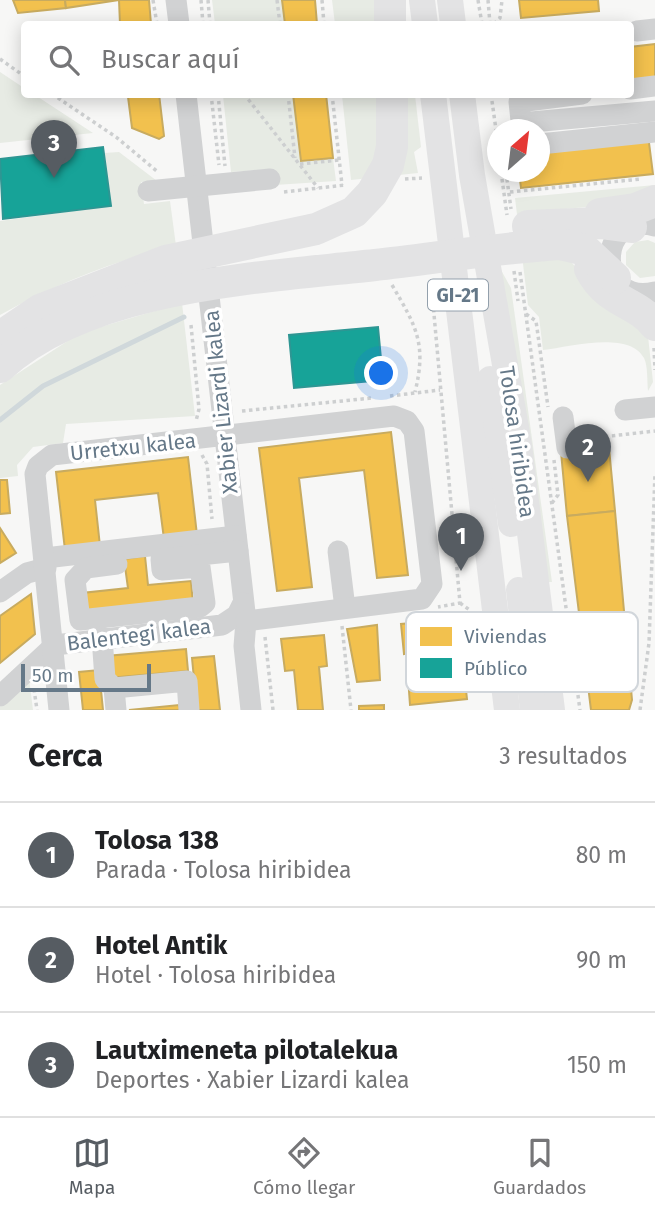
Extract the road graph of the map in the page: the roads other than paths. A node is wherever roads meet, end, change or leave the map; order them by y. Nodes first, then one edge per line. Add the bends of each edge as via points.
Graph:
1 (176, 0) edge
2 (390, 0) edge
3 (422, 0) edge
4 (450, 0) edge
5 (179, 21) edge
6 (390, 21) edge
7 (425, 21) edge
8 (453, 21) edge
9 (655, 86) edge
10 (634, 89) edge
11 (186, 98) edge
12 (392, 98) edge
13 (433, 98) edge
14 (462, 98) edge
15 (550, 98) edge
16 (655, 111) edge
17 (524, 119) edge
18 (550, 123) edge
19 (655, 132) edge
20 (550, 143) edge
21 (472, 175) junction
22 (275, 185) road end
23 (187, 187) junction
24 (148, 191) dead end
25 (446, 208) junction
26 (647, 212) edge
27 (550, 238) junction
28 (232, 274) dead end
29 (207, 277) junction
30 (623, 285) junction
31 (655, 292) edge
32 (114, 294) junction
33 (655, 311) edge
34 (655, 325) edge
35 (0, 337) edge
36 (0, 367) edge
37 (655, 407) edge
38 (625, 410) dead end
39 (563, 417) dead end
40 (225, 437) junction
41 (566, 445) road end
42 (237, 544) junction
43 (338, 551) dead end
44 (45, 563) junction
45 (117, 564) dead end
46 (0, 592) edge
47 (244, 612) junction
48 (478, 612) edge
49 (496, 612) edge
50 (522, 612) edge
51 (540, 612) edge
52 (343, 614) junction
53 (222, 625) junction
54 (102, 637) junction
55 (55, 645) junction
56 (244, 646) junction
57 (114, 688) junction
58 (505, 692) edge
59 (531, 692) edge
60 (550, 692) edge
61 (0, 696) edge
62 (59, 710) edge
63 (116, 710) edge
64 (189, 710) edge
65 (251, 710) edge
66 (507, 710) edge
67 (533, 710) edge
68 (552, 710) edge

1 - 5 street
2 - 6 highway
3 - 7 main road
4 - 8 main road
9 - 10 street
11 - 23 street, Xabier Lizardi kalea
12 - 32 highway via 392,147 381,181 364,203 338,222 166,261
13 - 25 main road, Tolosa hiribidea
14 - 21 main road, Tolosa hiribidea
15 - 17 street via 519,102
16 - 18 street
19 - 20 street
21 - 50 main road, Tolosa hiribidea / GI-21 via 477,285
21 - 51 main road, Tolosa hiribidea via 519,444
22 - 23 street
23 - 24 street
23 - 29 street, Xabier Lizardi kalea
25 - 48 main road, Tolosa hiribidea via 452,344
25 - 49 main road, Tolosa hiribidea / GI-21
26 - 27 highway
26 - 30 street via 615,239 611,248 611,269
27 - 30 highway via 585,250
27 - 32 highway via 265,258
27 - 34 highway via 582,256 595,279 617,301 640,311
28 - 29 street
29 - 40 street, Xabier Lizardi kalea
30 - 31 street
30 - 33 street
32 - 35 highway via 40,310
32 - 36 highway
37 - 38 street
39 - 41 street
40 - 42 street, Xabier Lizardi kalea
40 - 44 street, Urretxu kalea via 44,459 35,474
40 - 52 street, Urretxu kalea via 394,416 407,421 414,431 432,584 422,599
42 - 44 street via 214,539
42 - 45 street via 162,559 162,570 200,567 205,603 200,607 80,620 75,580 86,568
42 - 47 street, Xabier Lizardi kalea
43 - 52 street
44 - 46 street
44 - 55 street
47 - 52 street
47 - 53 street
47 - 56 street, Xabier Lizardi kalea
53 - 54 street, Balentegi kalea
53 - 56 street via 240,635
54 - 55 street, Balentegi kalea
54 - 57 street via 105,679
55 - 61 street
55 - 62 street
56 - 65 street, Xabier Lizardi kalea
57 - 63 street
57 - 64 street via 187,681
58 - 66 main road, Tolosa hiribidea / GI-21
59 - 67 main road, Tolosa hiribidea / GI-21
60 - 68 main road, Tolosa hiribidea

